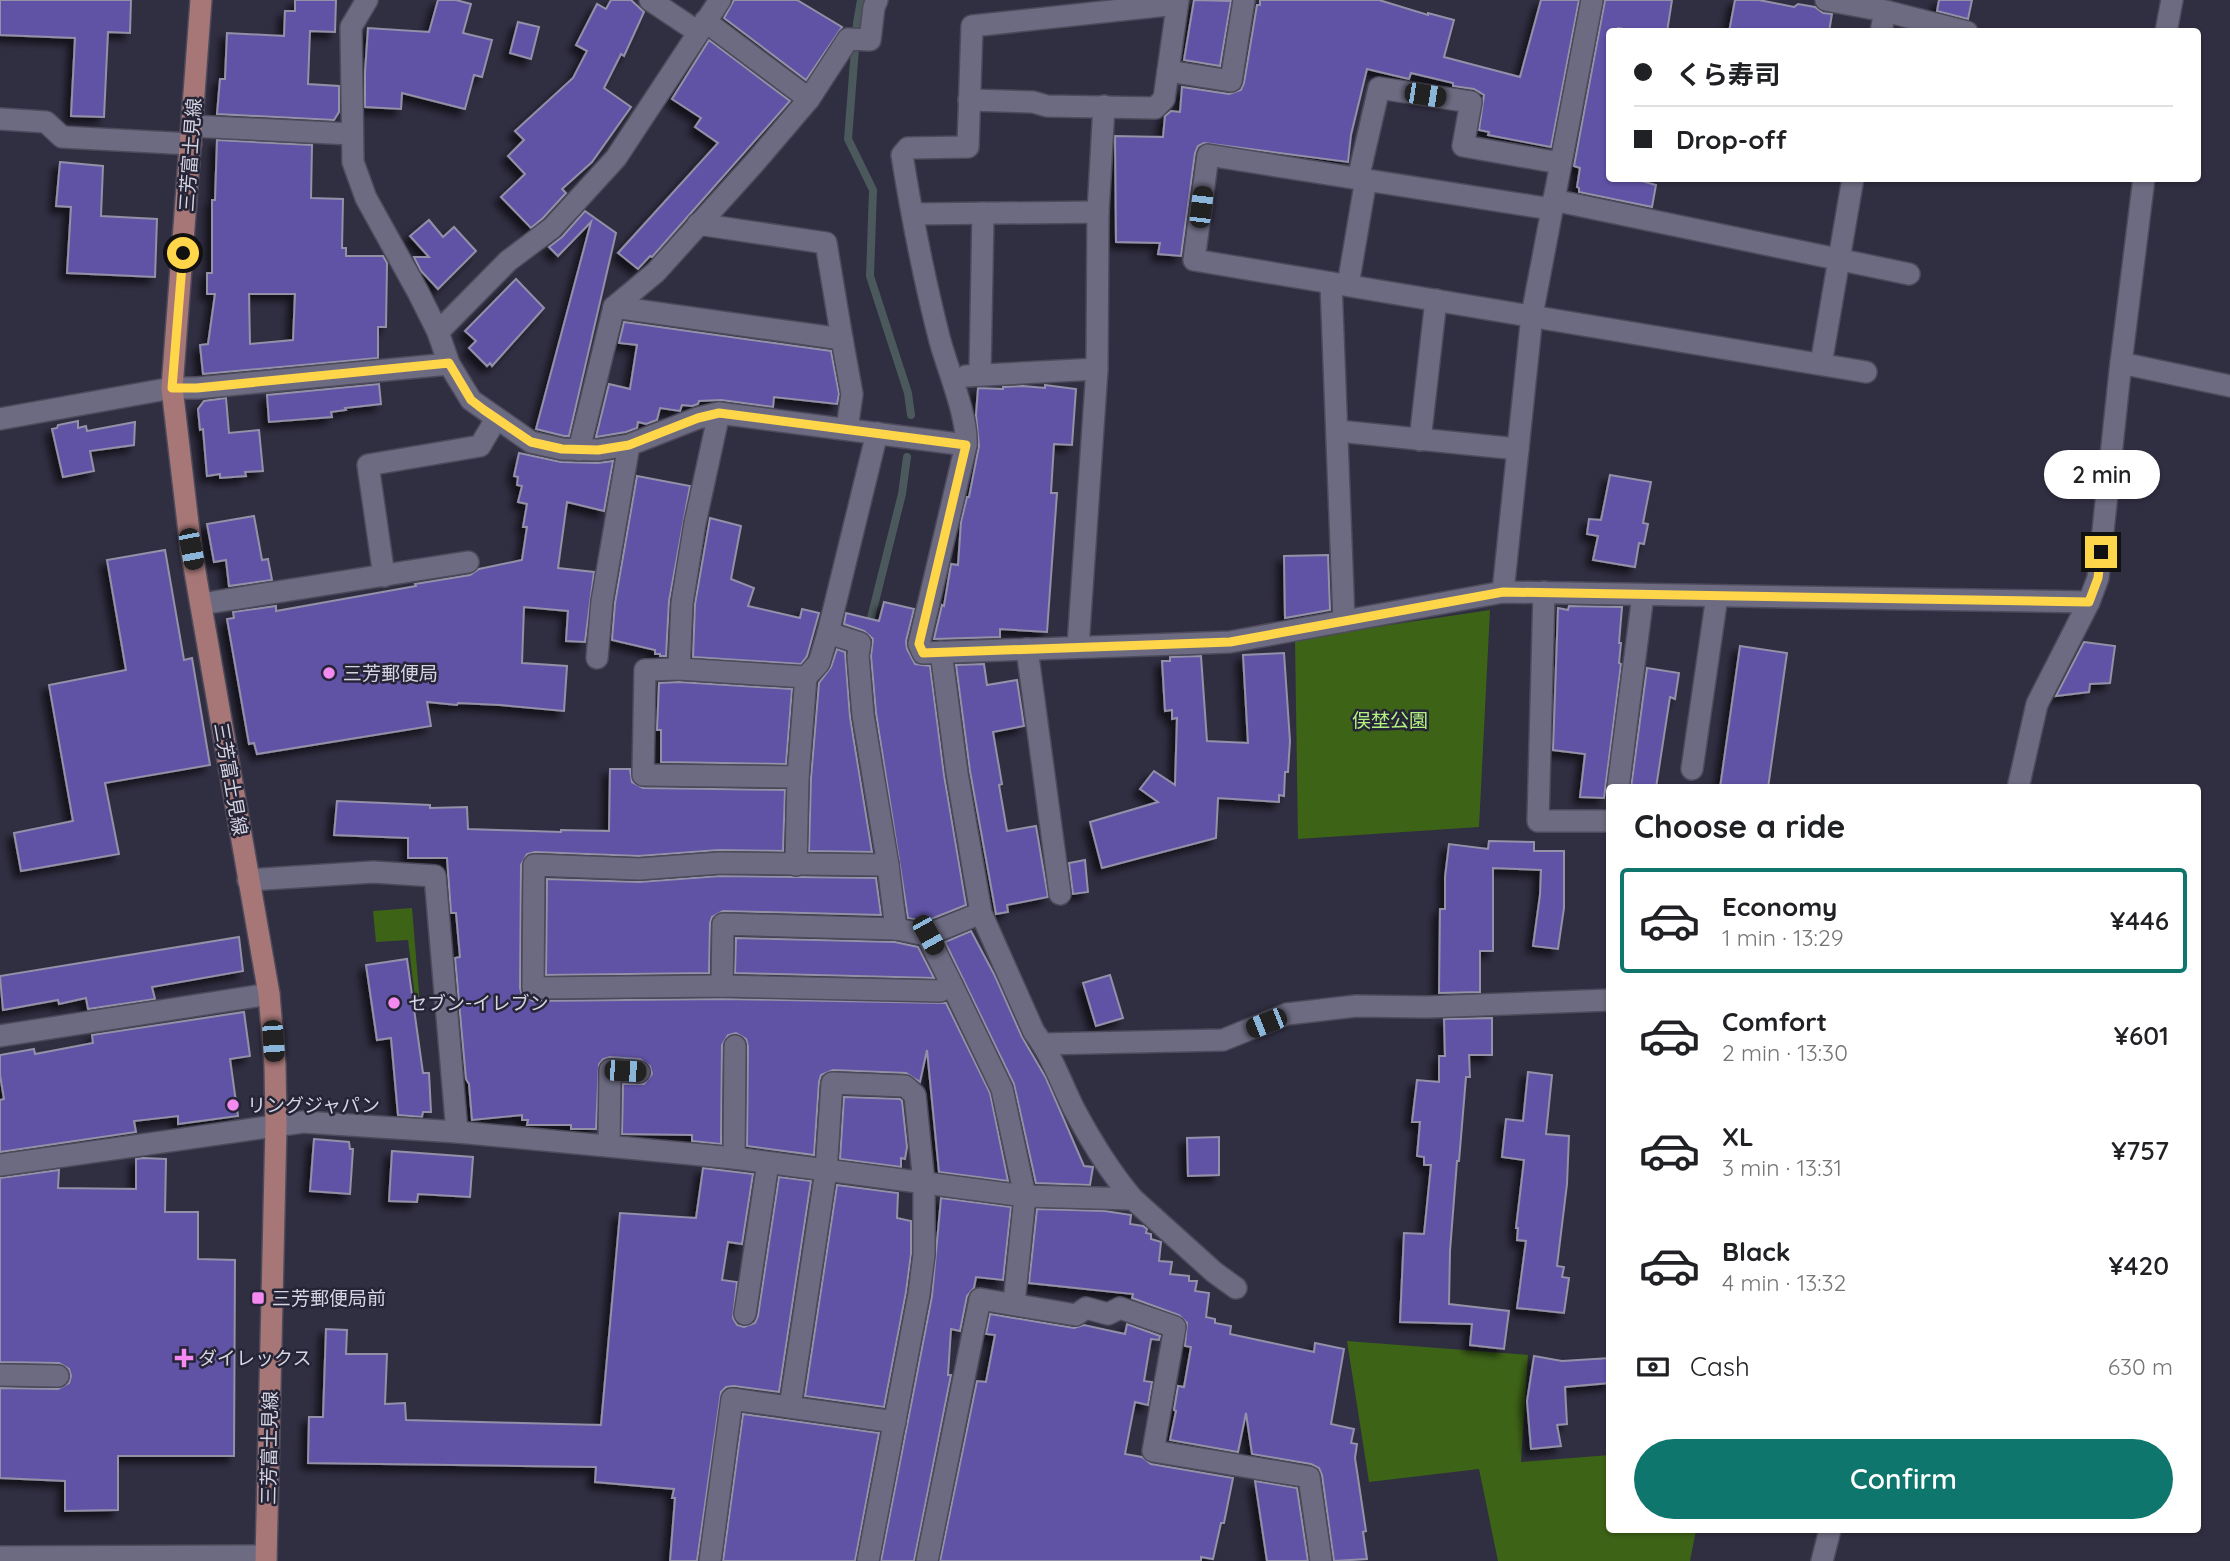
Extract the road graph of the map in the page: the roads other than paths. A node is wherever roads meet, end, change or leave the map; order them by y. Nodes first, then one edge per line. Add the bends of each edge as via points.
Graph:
1 (201, 0) edge
2 (367, 0) edge
3 (650, 0) edge
4 (720, 0) edge
5 (877, 0) edge
6 (1244, 0) edge
7 (1592, 0) edge
8 (1826, 0) edge
9 (2172, 0) edge
10 (1178, 2) edge
11 (1883, 21) edge
12 (702, 26) junction
13 (1936, 28) edge
14 (2167, 28) edge
15 (1168, 71) junction
16 (809, 99) junction
17 (969, 100) junction
18 (1104, 106) junction
19 (0, 119) edge
20 (351, 134) junction
21 (192, 135) junction
22 (1560, 163) junction
23 (1362, 179) junction
24 (1852, 182) edge
25 (2143, 182) edge
26 (1552, 205) junction
27 (1098, 212) junction
28 (913, 214) junction
29 (983, 214) junction
30 (698, 224) junction
31 (1839, 260) junction
32 (1909, 274) dead end
33 (1340, 284) junction
34 (1436, 300) junction
35 (614, 307) junction
36 (1532, 315) junction
37 (438, 332) junction
38 (842, 339) junction
39 (449, 363) junction
40 (2120, 363) junction
41 (1821, 364) junction
42 (1097, 369) junction
43 (1866, 372) dead end
44 (980, 374) junction
45 (950, 378) junction
46 (2230, 386) edge
47 (172, 388) junction
48 (719, 413) junction
49 (0, 419) edge
50 (496, 419) junction
51 (847, 429) junction
52 (1338, 432) junction
53 (877, 433) junction
54 (1420, 440) junction
55 (629, 445) junction
56 (966, 445) junction
57 (1518, 449) junction
58 (579, 450) junction
59 (468, 562) dead end
60 (384, 576) junction
61 (1503, 592) junction
62 (1544, 592) junction
63 (1643, 595) junction
64 (1717, 596) junction
65 (2089, 602) junction
66 (201, 604) junction
67 (1343, 621) junction
68 (828, 633) junction
69 (1078, 646) junction
70 (1027, 649) junction
71 (941, 652) junction
72 (597, 658) dead end
73 (679, 669) junction
74 (806, 677) junction
75 (1692, 769) dead end
76 (798, 777) junction
77 (1619, 784) edge
78 (2019, 784) edge
79 (1606, 821) edge
80 (796, 865) junction
81 (888, 865) junction
82 (248, 880) junction
83 (1060, 894) dead end
84 (981, 913) junction
85 (896, 929) junction
86 (928, 935) junction
87 (952, 985) junction
88 (722, 986) junction
89 (269, 994) junction
90 (1606, 1000) edge
91 (0, 1036) edge
92 (1044, 1044) junction
93 (735, 1046) dead end
94 (639, 1072) dead end
95 (276, 1125) junction
96 (457, 1132) junction
97 (609, 1146) junction
98 (734, 1158) junction
99 (768, 1163) junction
100 (0, 1165) edge
101 (826, 1171) junction
102 (924, 1183) junction
103 (1025, 1196) junction
104 (1133, 1199) junction
105 (1236, 1288) dead end
106 (1014, 1303) junction
107 (745, 1314) dead end
108 (0, 1375) edge
109 (58, 1376) dead end
110 (790, 1407) junction
111 (895, 1422) junction
112 (1829, 1533) edge
113 (0, 1557) edge
114 (266, 1559) edge
115 (710, 1561) edge
116 (868, 1561) edge
117 (927, 1561) edge
118 (1321, 1561) edge
119 (1822, 1561) edge

1 - 21 main road, 三芳富士見線
2 - 20 street via 351,27
3 - 12 street
4 - 12 street
5 - 16 street via 870,40 848,39
6 - 15 street via 1231,81
7 - 22 street
8 - 11 street
9 - 14 street
10 - 15 street
10 - 17 street via 972,26
11 - 13 street
12 - 16 street
12 - 37 street via 616,158 552,228 508,261
15 - 18 street via 1164,99 1155,108
16 - 30 street
17 - 18 street
17 - 28 street via 968,147 908,148 902,155
18 - 27 street
19 - 21 street via 46,122 62,137
20 - 21 street
20 - 37 street via 352,162 366,198
21 - 47 main road, 三芳富士見線
22 - 23 street via 1463,146 1471,102 1379,88
22 - 26 street
23 - 26 street
23 - 33 street
23 - 33 street via 1208,155 1194,260
24 - 31 street
25 - 40 street
26 - 31 street
26 - 36 street
27 - 29 street
27 - 42 street
28 - 29 street
28 - 45 street
29 - 44 street
30 - 35 street via 656,272
30 - 38 street via 826,243
31 - 32 street
31 - 41 street
33 - 34 street
33 - 52 street
34 - 36 street
34 - 54 street
35 - 38 street
35 - 58 street
36 - 41 street
36 - 57 street
37 - 39 street
38 - 51 street via 852,394
39 - 47 street
39 - 50 street via 471,400
40 - 46 street
40 - 65 street via 2098,578
41 - 43 street
42 - 44 street
42 - 69 street
44 - 45 street
45 - 56 street via 967,430
47 - 49 street
47 - 66 main road, 三芳富士見線
48 - 51 street
48 - 55 street
48 - 73 street via 682,603
50 - 58 street via 531,442
50 - 60 street via 480,446 369,465
51 - 53 street
52 - 54 street
52 - 67 street
53 - 56 street
53 - 68 street
54 - 57 street
55 - 58 street
55 - 72 street via 602,601
56 - 71 street via 919,644 923,653
57 - 61 street
59 - 60 street
60 - 66 street
61 - 62 street
61 - 67 street
62 - 63 street
62 - 79 street via 1538,821
63 - 64 street
63 - 77 street
64 - 65 street
64 - 75 street
65 - 78 street via 2037,704
66 - 82 main road, 三芳富士見線
67 - 69 street via 1230,642
68 - 74 street via 819,663
68 - 81 street via 860,643 863,715
69 - 70 street
70 - 71 street
70 - 83 street
71 - 84 street
73 - 74 street
73 - 76 street via 645,670 643,775
74 - 76 street
76 - 80 street
80 - 81 street
80 - 88 street via 720,863 639,869 534,864 533,988
81 - 85 street
82 - 89 main road, 三芳富士見線
82 - 96 street via 373,872 435,876
84 - 86 street
84 - 92 street via 1034,1032
85 - 86 street
85 - 88 street via 723,924
86 - 87 street
87 - 88 street via 940,991
87 - 103 street via 1002,1089
89 - 91 street
89 - 95 main road, 三芳富士見線
90 - 92 street via 1356,1006 1287,1014 1223,1040
92 - 104 street via 1107,1167
93 - 98 street
94 - 97 street via 610,1070
95 - 96 street via 303,1122
95 - 100 street
95 - 114 main road, 三芳富士見線
96 - 97 street
97 - 98 street
98 - 99 street
99 - 101 street
99 - 107 street
101 - 102 street
101 - 102 street via 832,1083 905,1086 915,1095
101 - 110 street
102 - 103 street
102 - 111 street via 924,1255
103 - 104 street
103 - 106 street
104 - 105 street
106 - 117 street via 979,1299
106 - 118 street via 1076,1315 1086,1308 1108,1314 1120,1308 1175,1327 1153,1451 1310,1477
108 - 109 street
110 - 111 street
110 - 115 street via 732,1399
111 - 116 street
112 - 119 street
113 - 114 street

